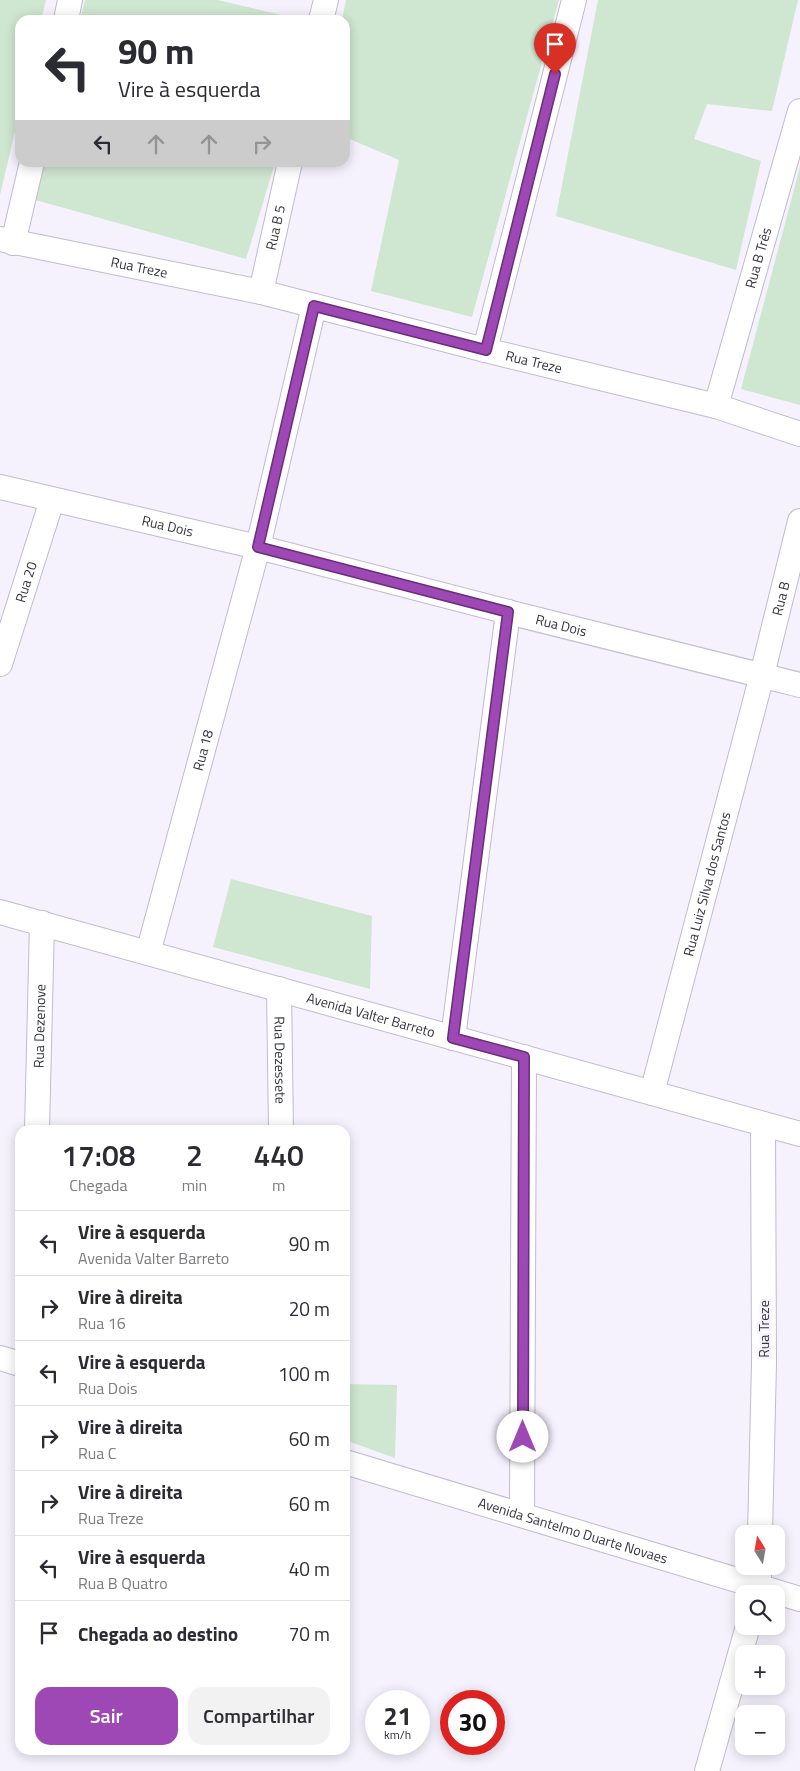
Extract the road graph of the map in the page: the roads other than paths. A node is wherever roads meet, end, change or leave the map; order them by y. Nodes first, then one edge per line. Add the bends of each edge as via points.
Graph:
1 (70, 0) edge
2 (326, 0) edge
3 (574, 0) edge
4 (67, 15) edge
5 (322, 15) edge
6 (800, 111) edge
7 (797, 136) edge
8 (30, 167) edge
9 (289, 167) edge
10 (7, 241) edge
11 (261, 292) junction
12 (314, 306) junction
13 (486, 350) junction
14 (716, 406) junction
15 (800, 434) edge
16 (0, 487) edge
17 (52, 500) junction
18 (800, 521) edge
19 (258, 547) junction
20 (508, 612) junction
21 (0, 664) edge
22 (762, 675) junction
23 (800, 685) edge
24 (0, 912) edge
25 (42, 923) junction
26 (148, 953) junction
27 (279, 990) junction
28 (453, 1038) junction
29 (524, 1057) junction
30 (652, 1093) junction
31 (763, 1124) junction
32 (37, 1125) edge
33 (281, 1125) edge
34 (800, 1134) edge
35 (0, 1358) edge
36 (15, 1362) edge
37 (350, 1463) edge
38 (522, 1515) junction
39 (760, 1525) edge
40 (758, 1582) edge
41 (800, 1599) edge
42 (745, 1635) edge
43 (707, 1771) edge

1 - 4 street
2 - 5 street
3 - 13 street
6 - 7 street, Rua B Três
7 - 14 street, Rua B Três
8 - 10 street
9 - 11 street, Rua B 5
10 - 11 street, Rua Treze
11 - 12 street, Rua Treze
12 - 13 street, Rua Treze
12 - 19 street, Rua 18
13 - 14 street, Rua Treze
14 - 15 street, Rua Treze
16 - 17 street, Rua Dois
17 - 19 street, Rua Dois
17 - 21 street, Rua 20
18 - 22 street, Rua B
19 - 20 street, Rua Dois
19 - 26 street, Rua 18
20 - 22 street, Rua Dois
20 - 28 street
22 - 23 street, Rua Dois
22 - 30 street, Rua Luiz Silva dos Santos
24 - 25 street, Avenida Valter Barreto
25 - 26 street, Avenida Valter Barreto
25 - 32 street, Rua Dezenove
26 - 27 street, Avenida Valter Barreto
27 - 28 street, Avenida Valter Barreto
27 - 33 street, Rua Dezessete
28 - 29 street, Avenida Valter Barreto
29 - 30 street, Avenida Valter Barreto
29 - 38 street
30 - 31 street, Avenida Valter Barreto
31 - 34 street, Avenida Valter Barreto
31 - 39 street, Rua Treze via 764,1363
35 - 36 street
37 - 38 street, Avenida Santelmo Duarte Novaes
38 - 40 street, Avenida Santelmo Duarte Novaes
40 - 41 street, Avenida Santelmo Duarte Novaes
42 - 43 street

